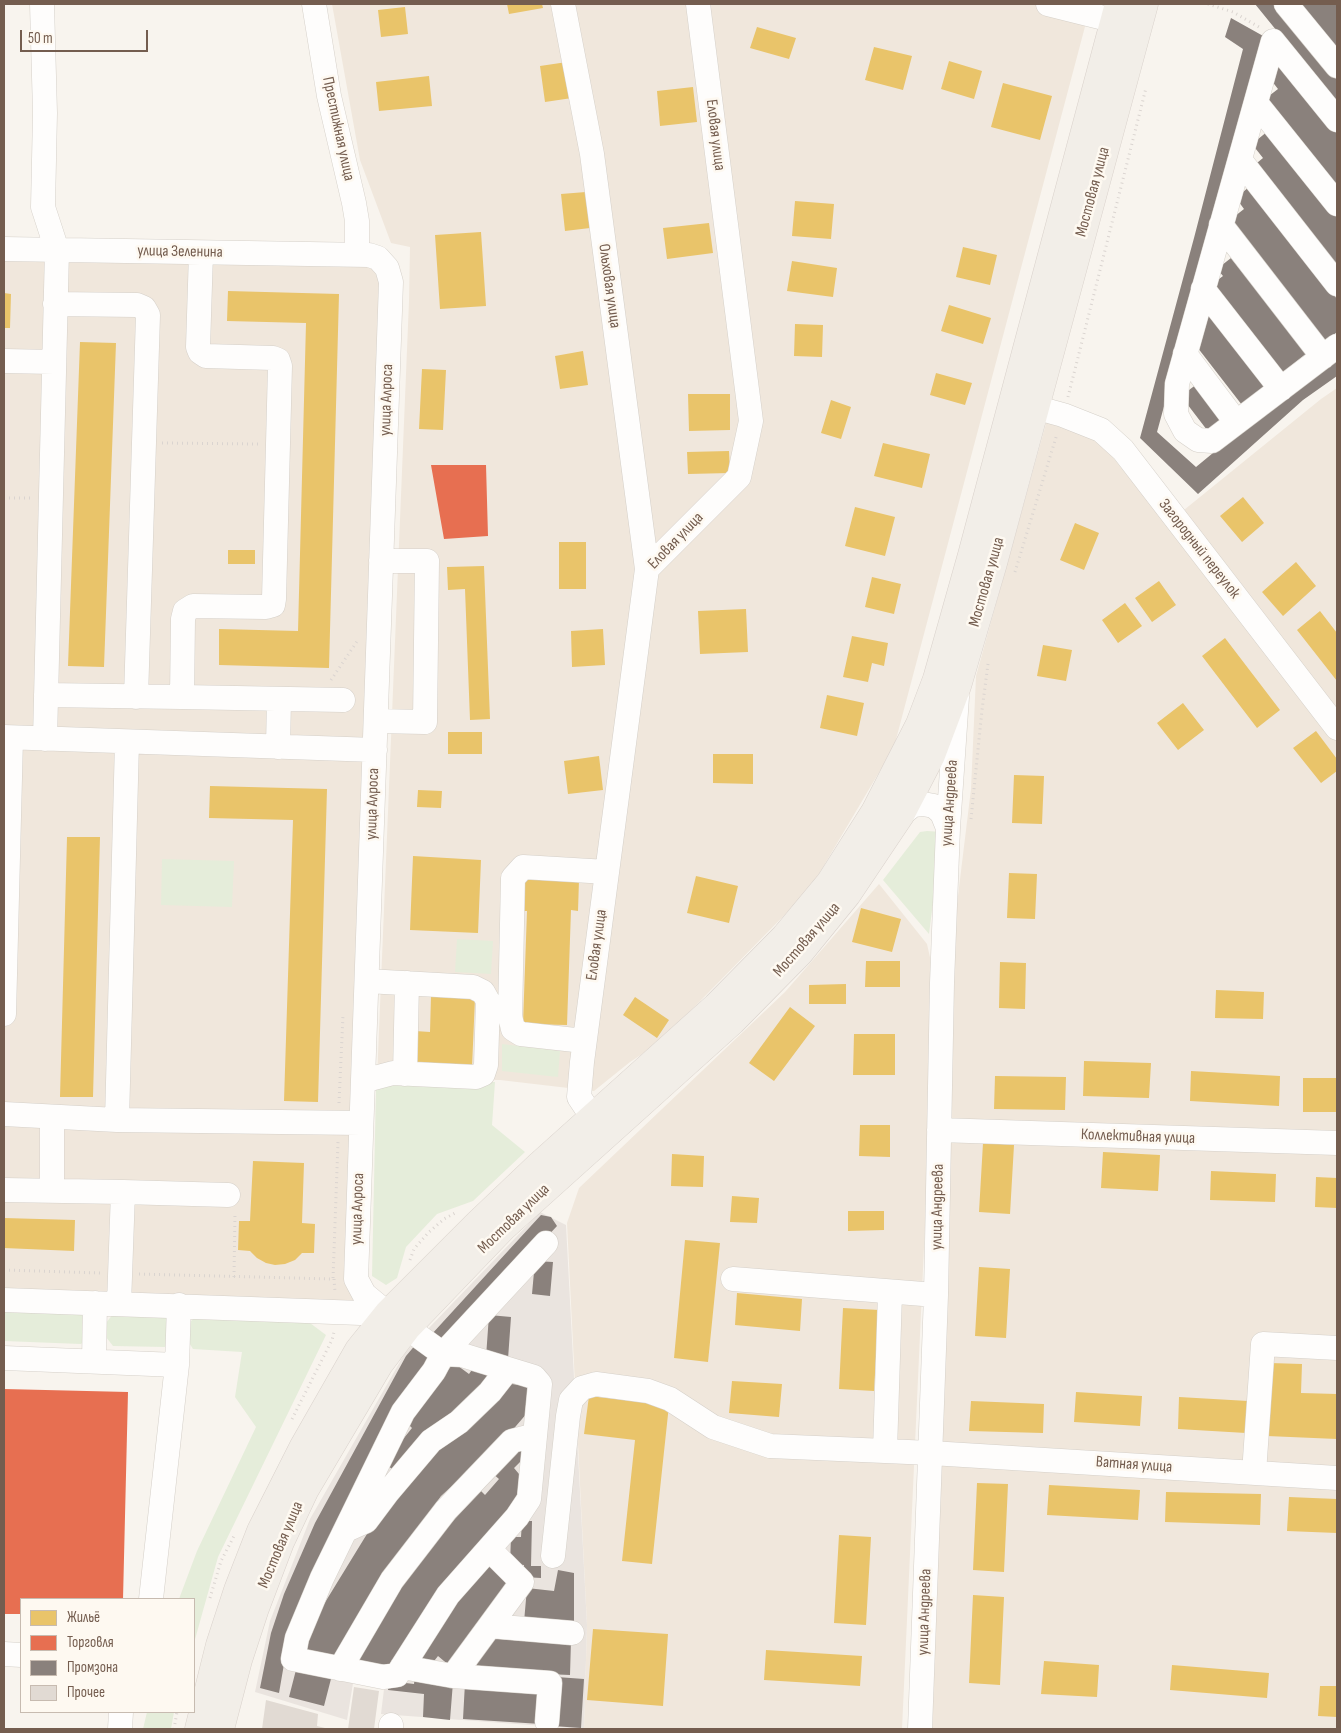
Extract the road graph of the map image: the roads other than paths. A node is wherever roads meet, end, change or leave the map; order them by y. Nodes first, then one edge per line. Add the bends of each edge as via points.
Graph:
1 (42, 4) edge
2 (314, 4) edge
3 (564, 4) edge
4 (698, 4) edge
5 (1048, 4) edge
6 (1286, 4) edge
7 (1129, 14) edge
8 (1337, 66) edge
9 (1256, 103) junction
10 (1337, 120) edge
11 (1240, 160) junction
12 (1337, 204) edge
13 (1221, 226) junction
14 (4, 249) edge
15 (56, 250) junction
16 (201, 253) junction
17 (357, 254) junction
18 (391, 282) joint
19 (1337, 284) edge
20 (1203, 289) junction
21 (55, 304) junction
22 (1330, 352) edge
23 (1185, 354) junction
24 (4, 361) edge
25 (54, 362) junction
26 (1281, 389) junction
27 (1034, 407) junction
28 (1236, 422) junction
29 (381, 561) junction
30 (647, 569) junction
31 (957, 686) junction
32 (46, 695) junction
33 (136, 696) junction
34 (182, 697) junction
35 (279, 699) junction
36 (343, 700) dead end
37 (376, 721) junction
38 (1337, 728) edge
39 (8, 738) edge
40 (45, 739) junction
41 (127, 742) junction
42 (278, 747) junction
43 (375, 750) junction
44 (900, 815) junction
45 (948, 828) junction
46 (6, 844) edge
47 (607, 872) junction
48 (4, 959) edge
49 (367, 981) junction
50 (407, 983) junction
51 (4, 1014) edge
52 (584, 1041) junction
53 (405, 1074) junction
54 (363, 1080) junction
55 (4, 1114) edge
56 (52, 1117) junction
57 (593, 1118) junction
58 (117, 1120) junction
59 (361, 1123) junction
60 (939, 1130) junction
61 (1337, 1143) edge
62 (4, 1190) edge
63 (52, 1191) junction
64 (123, 1192) junction
65 (228, 1195) road end
66 (546, 1243) dead end
67 (732, 1279) dead end
68 (890, 1293) junction
69 (936, 1295) junction
70 (4, 1300) edge
71 (95, 1303) junction
72 (119, 1304) junction
73 (179, 1306) junction
74 (398, 1320) junction
75 (1337, 1348) edge
76 (443, 1354) junction
77 (4, 1358) edge
78 (94, 1361) junction
79 (176, 1364) junction
80 (508, 1369) junction
81 (535, 1435) junction
82 (885, 1450) junction
83 (931, 1453) junction
84 (1254, 1473) junction
85 (1337, 1478) edge
86 (345, 1530) junction
87 (489, 1549) junction
88 (554, 1556) dead end
89 (151, 1598) edge
90 (490, 1626) junction
91 (572, 1633) dead end
92 (4, 1654) edge
93 (20, 1655) edge
94 (402, 1667) junction
95 (340, 1669) junction
96 (453, 1676) junction
97 (121, 1713) edge
98 (547, 1722) dead end
99 (120, 1729) edge
100 (199, 1729) edge
101 (220, 1729) edge
102 (920, 1729) edge

1 - 15 street via 43,207
2 - 17 street, Престижная улица via 330,96 356,212
3 - 30 street, Ольховая улица via 592,154
4 - 30 street, Еловая улица via 751,421 739,477
5 - 7 street
6 - 8 street
7 - 27 main road, Мостовая улица
7 - 57 main road, Мостовая улица via 937,679 920,724 875,812 830,883 785,937 716,1007
9 - 10 street via 1273,41
9 - 11 street
9 - 12 street
11 - 13 street
11 - 19 street
13 - 20 street
13 - 22 street
14 - 15 street, улица Зеленина
15 - 16 street, улица Зеленина
15 - 21 street
16 - 17 street, улица Зеленина
16 - 34 street via 200,352 206,356 273,358 280,366 274,599 273,605 266,607 193,606 185,611
17 - 18 street, улица Зеленина via 378,258 387,268
18 - 29 street, улица Алроса
20 - 23 street
20 - 26 street
21 - 25 street
21 - 33 street via 137,305 148,315
22 - 26 street
23 - 28 street
23 - 28 street via 1177,384 1176,414 1185,431 1198,440 1212,441
24 - 25 street
25 - 32 street
26 - 28 street
27 - 31 main road, Мостовая улица
27 - 38 street, Загородный переулок via 1101,430 1123,450
29 - 37 street, улица Алроса
29 - 37 street via 427,561 425,722
30 - 47 street, Еловая улица
31 - 44 main road, Мостовая улица via 931,755
31 - 45 street, улица Андреева
32 - 33 street
32 - 40 street
33 - 34 street
34 - 35 street
35 - 36 street
35 - 42 street
37 - 43 street, улица Алроса
39 - 40 street
39 - 46 street
40 - 41 street
41 - 42 street
41 - 58 street
42 - 43 street
43 - 49 street, улица Алроса
44 - 45 street via 913,805 934,806 942,813
44 - 74 main road, Мостовая улица via 847,894 800,953 732,1021
45 - 60 street, улица Андреева
46 - 48 street
47 - 52 street, Еловая улица
47 - 52 street via 523,867 513,878 510,1016 513,1029 521,1034
48 - 51 street
49 - 50 street
49 - 54 street, улица Алроса
50 - 53 street
50 - 53 street via 473,986 482,992 488,1001 487,1048 483,1074 476,1077
52 - 57 street, Еловая улица via 579,1097
53 - 54 street via 393,1073
54 - 59 street, улица Алроса
55 - 56 street
56 - 58 street
56 - 63 street
57 - 74 main road, Мостовая улица via 484,1217
58 - 59 street
59 - 74 street, улица Алроса via 356,1279 364,1294
60 - 61 street, Коллективная улица
60 - 69 street, улица Андреева
62 - 63 street
63 - 64 street
64 - 65 street
64 - 72 street
66 - 76 street
67 - 68 street
68 - 69 street
68 - 82 street
69 - 83 street, улица Андреева
70 - 71 street
71 - 72 street
71 - 78 street
72 - 73 street
73 - 74 street
73 - 79 street
74 - 76 street, улица Алроса
74 - 100 main road, Мостовая улица via 359,1350 261,1531 220,1645
74 - 101 main road, Мостовая улица via 379,1364 305,1489 280,1542 238,1660
75 - 84 street via 1263,1344
76 - 80 street via 462,1355
76 - 86 street via 434,1372 403,1412
77 - 78 street
78 - 79 street
79 - 89 street
80 - 81 street via 534,1377 540,1384
80 - 86 street via 490,1392 432,1441 366,1521
81 - 87 street via 528,1499
81 - 95 street via 512,1441 446,1510 392,1580
82 - 83 street, Ватная улица
82 - 88 street, Ватная улица via 770,1446 713,1427 670,1399 648,1391 596,1384 582,1388 571,1400 568,1416
83 - 84 street, Ватная улица
83 - 102 street, улица Андреева
84 - 85 street, Ватная улица
86 - 95 street via 297,1638 293,1659
87 - 90 street via 522,1582
87 - 94 street via 448,1595
90 - 91 street
90 - 96 street
92 - 93 street
94 - 95 street via 397,1675 383,1677
94 - 96 street
96 - 98 street via 550,1683
97 - 99 street

